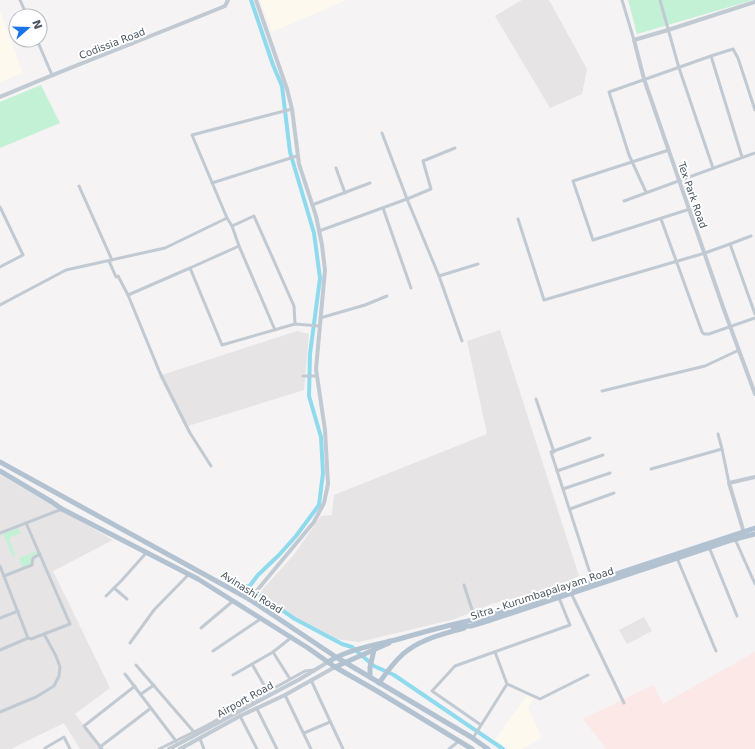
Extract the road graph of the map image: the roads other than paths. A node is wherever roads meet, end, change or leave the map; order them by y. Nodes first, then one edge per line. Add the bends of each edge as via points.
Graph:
1 (228, 0) edge
2 (256, 0) edge
3 (622, 0) edge
4 (660, 0) edge
5 (755, 2) edge
6 (668, 30) junction
7 (634, 40) junction
8 (40, 48) edge
9 (711, 56) junction
10 (679, 68) junction
11 (52, 75) junction
12 (644, 79) junction
13 (0, 97) edge
14 (291, 110) junction
15 (755, 110) edge
16 (382, 133) dead end
17 (455, 148) dead end
18 (669, 150) junction
19 (755, 153) edge
20 (296, 156) junction
21 (742, 157) junction
22 (632, 163) junction
23 (336, 168) dead end
24 (713, 168) junction
25 (679, 180) junction
26 (212, 183) junction
27 (370, 183) dead end
28 (79, 186) dead end
29 (646, 192) junction
30 (345, 193) junction
31 (407, 199) junction
32 (624, 201) dead end
33 (312, 205) junction
34 (0, 207) edge
35 (382, 208) junction
36 (690, 209) junction
37 (227, 218) junction
38 (518, 219) dead end
39 (661, 219) junction
40 (232, 226) junction
41 (319, 231) junction
42 (751, 236) dead end
43 (730, 244) junction
44 (239, 246) junction
45 (705, 253) junction
46 (111, 260) junction
47 (676, 261) junction
48 (478, 264) dead end
49 (0, 267) edge
50 (190, 268) junction
51 (439, 276) junction
52 (411, 288) dead end
53 (128, 295) junction
54 (387, 296) dead end
55 (0, 305) edge
56 (755, 314) edge
57 (320, 318) junction
58 (755, 318) edge
59 (295, 324) junction
60 (319, 325) junction
61 (731, 326) junction
62 (275, 330) junction
63 (462, 341) dead end
64 (739, 350) junction
65 (304, 376) dead end
66 (317, 376) junction
67 (602, 391) dead end
68 (755, 394) edge
69 (536, 398) dead end
70 (718, 434) dead end
71 (590, 438) dead end
72 (722, 449) junction
73 (554, 452) junction
74 (603, 454) dead end
75 (0, 462) edge
76 (211, 466) dead end
77 (651, 469) dead end
78 (557, 471) junction
79 (0, 472) edge
80 (610, 473) dead end
81 (755, 477) edge
82 (729, 483) junction
83 (563, 489) junction
84 (614, 494) dead end
85 (62, 509) junction
86 (570, 509) junction
87 (26, 523) junction
88 (755, 528) edge
89 (0, 533) edge
90 (745, 534) junction
91 (755, 534) edge
92 (735, 539) junction
93 (709, 547) junction
94 (147, 552) junction
95 (40, 554) junction
96 (677, 558) junction
97 (0, 566) edge
98 (755, 570) edge
99 (750, 572) junction
100 (189, 574) junction
101 (4, 576) junction
102 (595, 583) junction
103 (755, 584) edge
104 (464, 586) dead end
105 (114, 588) junction
106 (572, 593) junction
107 (106, 596) dead end
108 (558, 598) junction
109 (127, 599) dead end
110 (233, 600) junction
111 (249, 600) junction
112 (18, 611) junction
113 (737, 616) dead end
114 (0, 618) edge
115 (262, 618) junction
116 (473, 623) junction
117 (201, 628) dead end
118 (44, 634) junction
119 (292, 637) junction
120 (28, 638) junction
121 (130, 643) dead end
122 (0, 650) edge
123 (213, 651) dead end
124 (373, 651) junction
125 (716, 651) dead end
126 (273, 652) junction
127 (495, 652) junction
128 (336, 657) junction
129 (328, 662) junction
130 (345, 662) junction
131 (252, 664) junction
132 (136, 665) dead end
133 (335, 667) junction
134 (314, 670) junction
135 (125, 674) dead end
136 (233, 675) dead end
137 (588, 675) dead end
138 (370, 677) junction
139 (290, 679) junction
140 (311, 680) junction
141 (380, 681) junction
142 (507, 684) junction
143 (154, 685) junction
144 (135, 686) junction
145 (268, 692) junction
146 (141, 694) junction
147 (285, 695) junction
148 (624, 703) dead end
149 (151, 708) junction
150 (257, 709) junction
151 (0, 712) edge
152 (240, 716) junction
153 (330, 722) junction
154 (481, 726) junction
155 (194, 732) junction
156 (304, 733) junction
157 (472, 738) junction
158 (200, 739) junction
159 (176, 741) junction
160 (459, 741) junction
161 (465, 745) junction
162 (101, 748) edge
163 (44, 749) edge
164 (70, 749) edge
165 (159, 749) edge
166 (169, 749) edge
167 (180, 749) edge
168 (204, 749) edge
169 (257, 749) edge
170 (277, 749) edge
171 (311, 749) edge
172 (343, 749) edge
173 (449, 749) edge
174 (472, 749) edge
175 (488, 749) edge

1 - 11 street, Codissia Road via 225,6
2 - 14 street via 287,90
3 - 7 street, Tex Park Road
4 - 6 street
5 - 6 street
6 - 7 street
6 - 10 street
7 - 12 street, Tex Park Road
8 - 11 street
9 - 10 street
9 - 15 street via 733,49
9 - 21 street
10 - 12 street
10 - 24 street
11 - 13 street, Codissia Road
12 - 18 street, Tex Park Road
12 - 22 street via 610,92
14 - 20 street
14 - 26 street via 192,135
16 - 31 street
17 - 31 street via 423,161 431,189
18 - 22 street
18 - 25 street, Tex Park Road
19 - 21 street
20 - 26 street
20 - 33 street
21 - 24 street
22 - 29 street
22 - 39 street via 573,181 593,240
23 - 30 street
24 - 25 street
25 - 29 street
25 - 36 street, Tex Park Road
26 - 37 street
27 - 30 street
28 - 46 street
29 - 32 street
30 - 33 street
31 - 35 street
31 - 51 street
33 - 41 street
34 - 49 street via 23,255
35 - 41 street
35 - 52 street
36 - 39 street
36 - 45 street, Tex Park Road
37 - 40 street
37 - 46 street via 165,248
38 - 47 street via 544,300
39 - 47 street
40 - 44 street
40 - 59 street via 254,216 294,306
41 - 57 street via 325,270
42 - 43 street
43 - 45 street
43 - 56 street
44 - 50 street
44 - 62 street
45 - 47 street
45 - 61 street, Tex Park Road
46 - 53 street via 116,277 118,276
46 - 55 street via 66,270
47 - 61 street via 702,332 709,334
48 - 51 street
50 - 53 street
50 - 62 street via 222,345
51 - 63 street
53 - 76 street via 160,373 190,433
54 - 57 street
57 - 60 street
58 - 61 street
59 - 60 street
59 - 62 street
60 - 66 street
61 - 64 street, Tex Park Road
64 - 67 street via 705,366
64 - 68 street, Tex Park Road
65 - 66 street
66 - 111 street via 326,430 328,484 324,503 314,522
69 - 73 street
70 - 72 street
71 - 73 street
72 - 77 street
72 - 82 street
73 - 78 street via 551,452
74 - 78 street
75 - 111 main road, Avinashi Road
78 - 83 street
79 - 85 main road, Avinashi Road
80 - 83 street
81 - 82 street
82 - 90 street
83 - 86 street
84 - 86 street
85 - 87 street
85 - 94 main road, Avinashi Road
86 - 102 street
87 - 89 street
87 - 95 street
88 - 90 main road
90 - 91 main road, Sitra - Kurumbapalayam Road
90 - 92 main road, Sitra - Kurumbapalayam Road
90 - 102 main road, Sitra - Kurumbapalayam Road
92 - 93 main road, Sitra - Kurumbapalayam Road
92 - 99 street
93 - 96 main road, Sitra - Kurumbapalayam Road
93 - 113 street
94 - 100 main road, Avinashi Road
94 - 105 street
95 - 101 street via 33,558 32,565
95 - 118 street via 70,624
96 - 102 main road, Sitra - Kurumbapalayam Road
96 - 125 street
97 - 101 street
98 - 99 street
99 - 103 street
100 - 110 main road, Avinashi Road
100 - 121 street via 154,610
101 - 112 street
102 - 106 main road, Sitra - Kurumbapalayam Road
102 - 116 main road, Sitra - Kurumbapalayam Road
104 - 116 street
105 - 107 street
105 - 109 street
106 - 108 main road, Sitra - Kurumbapalayam Road
106 - 148 street
108 - 116 main road, Sitra - Kurumbapalayam Road
108 - 127 street via 570,626
110 - 115 main road, Avinashi Road
110 - 117 street
111 - 128 main road, Avinashi Road
112 - 114 street
112 - 120 street
115 - 119 main road, Avinashi Road
115 - 123 street
116 - 124 main road, Sitra - Kurumbapalayam Road via 391,642
116 - 128 main road, Sitra - Kurumbapalayam Road via 363,648
116 - 141 main road via 414,646 392,665
118 - 120 street via 31,640
118 - 151 street via 60,666 54,686 36,697
119 - 126 street
119 - 129 main road, Avinashi Road
120 - 122 street
124 - 130 main road, Sitra - Kurumbapalayam Road
124 - 138 main road
126 - 131 street
126 - 139 street
127 - 142 street
127 - 154 street via 455,666 432,691
128 - 129 main road, Sitra - Kurumbapalayam Road
128 - 130 main road, Avinashi Road
129 - 133 main road, Avinashi Road
129 - 134 street, Airport Road
130 - 133 main road, Sitra - Kurumbapalayam Road
130 - 138 main road, Avinashi Road
131 - 136 street
131 - 145 street
132 - 143 street
133 - 140 street, Airport Road
133 - 160 main road, Avinashi Road
134 - 139 street via 305,671
134 - 166 street, Airport Road
135 - 144 street
137 - 142 street via 540,699
138 - 141 main road, Avinashi Road
139 - 145 street
140 - 147 street, Airport Road
140 - 153 street
141 - 157 main road, Avinashi Road
142 - 154 street
143 - 146 street
143 - 155 street
144 - 146 street
144 - 162 street via 84,726
145 - 155 street
146 - 149 street
147 - 150 street, Airport Road
147 - 156 street
149 - 159 street
149 - 162 street
150 - 152 street, Airport Road
150 - 170 street
152 - 158 street, Airport Road
152 - 169 street
153 - 156 street
153 - 172 street
154 - 157 street
155 - 159 street
156 - 171 street
157 - 161 main road
157 - 175 main road, Avinashi Road
158 - 167 street, Airport Road
158 - 168 street
159 - 165 street
160 - 161 main road, Avinashi Road
160 - 173 street
161 - 174 main road, Avinashi Road
163 - 164 street via 64,737

